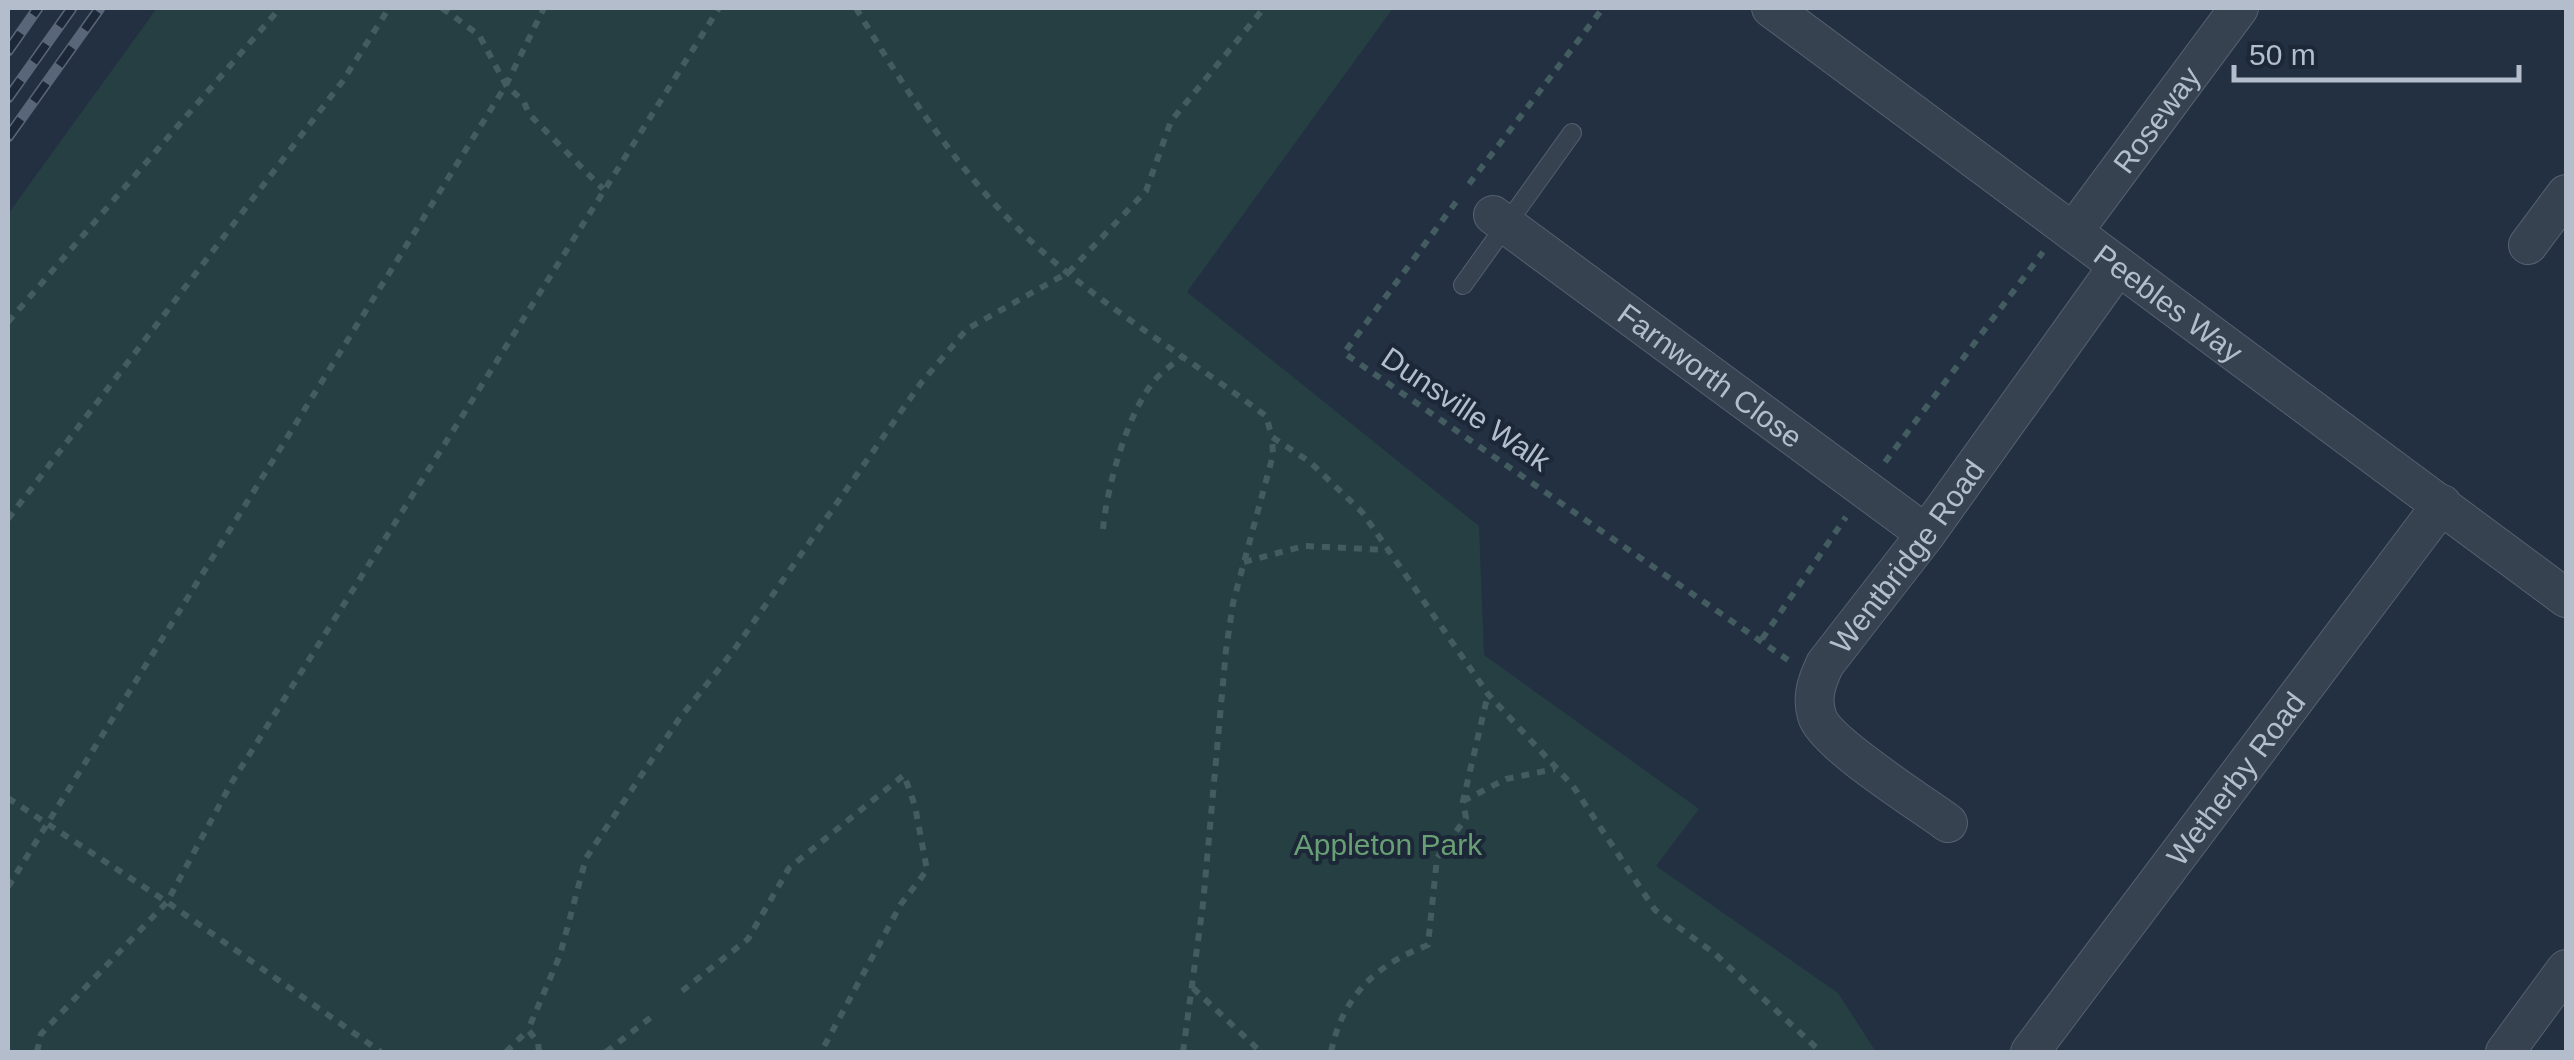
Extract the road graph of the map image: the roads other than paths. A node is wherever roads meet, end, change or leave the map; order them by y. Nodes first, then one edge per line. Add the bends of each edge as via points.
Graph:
1 (1771, 8) edge
2 (2239, 8) edge
3 (1572, 133) dead end
4 (2566, 194) edge
5 (1500, 220) junction
6 (2068, 228) junction
7 (2528, 245) dead end
8 (2118, 266) junction
9 (1463, 285) dead end
10 (2442, 504) junction
11 (1926, 534) junction
12 (2566, 598) edge
13 (1948, 823) dead end
14 (2566, 969) edge
15 (2030, 1052) edge
16 (2505, 1052) edge

1 - 6 street, Peebles Way
2 - 6 street, Roseway
3 - 5 lane
4 - 7 street
5 - 9 lane
5 - 11 street, Farnworth Close
6 - 8 street, Peebles Way
8 - 10 street, Peebles Way
8 - 11 street, Wentbridge Road
10 - 12 street, Peebles Way
10 - 15 street, Wetherby Road
11 - 13 street, Wentbridge Road via 1826,664 1814,699 1825,733
14 - 16 street

